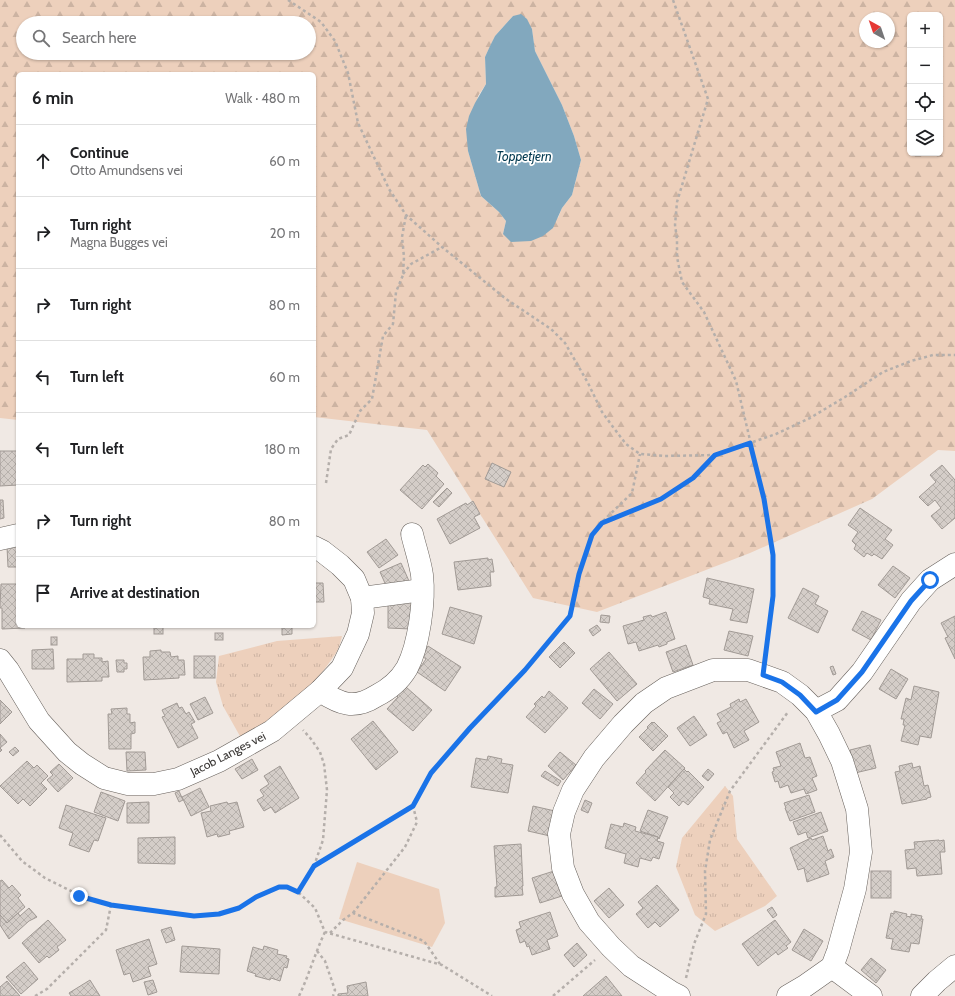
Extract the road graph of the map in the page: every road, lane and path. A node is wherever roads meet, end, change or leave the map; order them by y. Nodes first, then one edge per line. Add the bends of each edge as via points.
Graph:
1 (288, 0) edge
2 (673, 0) edge
3 (312, 16) edge
4 (316, 19) edge
5 (406, 215) junction
6 (442, 247) junction
7 (403, 275) junction
8 (955, 355) edge
9 (750, 443) junction
10 (640, 454) junction
11 (715, 455) junction
12 (326, 483) dead end
13 (602, 523) junction
14 (412, 534) dead end
15 (16, 535) edge
16 (0, 539) edge
17 (316, 548) edge
18 (955, 564) edge
19 (422, 590) junction
20 (362, 598) junction
21 (0, 660) edge
22 (763, 675) junction
23 (320, 691) junction
24 (800, 695) junction
25 (816, 712) junction
26 (289, 717) junction
27 (413, 806) junction
28 (0, 835) edge
29 (314, 866) junction
30 (298, 892) junction
31 (111, 905) junction
32 (352, 913) junction
33 (325, 932) junction
34 (329, 933) junction
35 (611, 946) junction
36 (316, 950) junction
37 (440, 964) junction
38 (955, 966) edge
39 (832, 967) junction
40 (682, 989) edge
41 (34, 996) edge
42 (299, 996) edge
43 (333, 996) edge
44 (492, 996) edge
45 (553, 996) edge
46 (788, 996) edge
47 (871, 996) edge
48 (922, 996) edge

1 - 3 path
2 - 9 path via 708,100 676,202 677,257 682,282 704,312 736,381
4 - 5 path via 335,41 348,73 358,123 389,189
5 - 6 path
5 - 7 path via 402,237
6 - 7 path via 411,264
6 - 10 path via 506,299 551,329 565,343 602,412 626,444
7 - 12 path via 396,292 393,324 383,336 372,399 360,411 349,435 338,439 331,449
8 - 9 path via 933,355 884,372 810,418
9 - 11 path
9 - 22 path via 764,499 773,555 773,596
10 - 11 path
10 - 13 path via 632,493
11 - 13 path via 693,478 661,499
13 - 27 path via 592,535 579,574 570,616 525,670 431,773
14 - 19 street via 422,575
15 - 16 street
17 - 20 street, Jacob Langes vei via 354,579
18 - 25 street via 930,580 911,601 862,672 837,700
19 - 20 street
19 - 23 street via 422,612 407,668 386,690 373,698 351,705 341,703
20 - 23 street, Jacob Langes vei via 363,613 358,634 342,668
21 - 26 street, Jacob Langes vei via 39,721 67,752 104,778 128,784 154,784 178,779 245,748
22 - 24 street via 782,682
22 - 35 street via 748,670 712,670 666,688 644,703 622,724 594,758 573,790 559,834 563,868 573,894 589,922
23 - 26 street, Jacob Langes vei
24 - 25 street
24 - 40 path via 730,791 715,826 705,871 706,914 694,944
25 - 39 street via 842,761 857,810 861,852 850,909
26 - 29 path via 311,739 324,764 327,790 323,840
27 - 29 path
27 - 32 path via 417,822 406,847
28 - 31 path via 22,861 45,878 79,896
29 - 30 path
30 - 31 path via 287,887 279,887 239,908 219,914 194,916
30 - 33 path via 315,908
31 - 41 path via 106,930 47,989
32 - 34 path
32 - 37 path via 424,941
33 - 34 path
33 - 36 path
34 - 37 path
35 - 40 street via 631,966 671,992
35 - 45 path
36 - 42 path
36 - 43 path via 325,961 335,990
37 - 44 path
38 - 48 street
39 - 46 street
39 - 47 street

